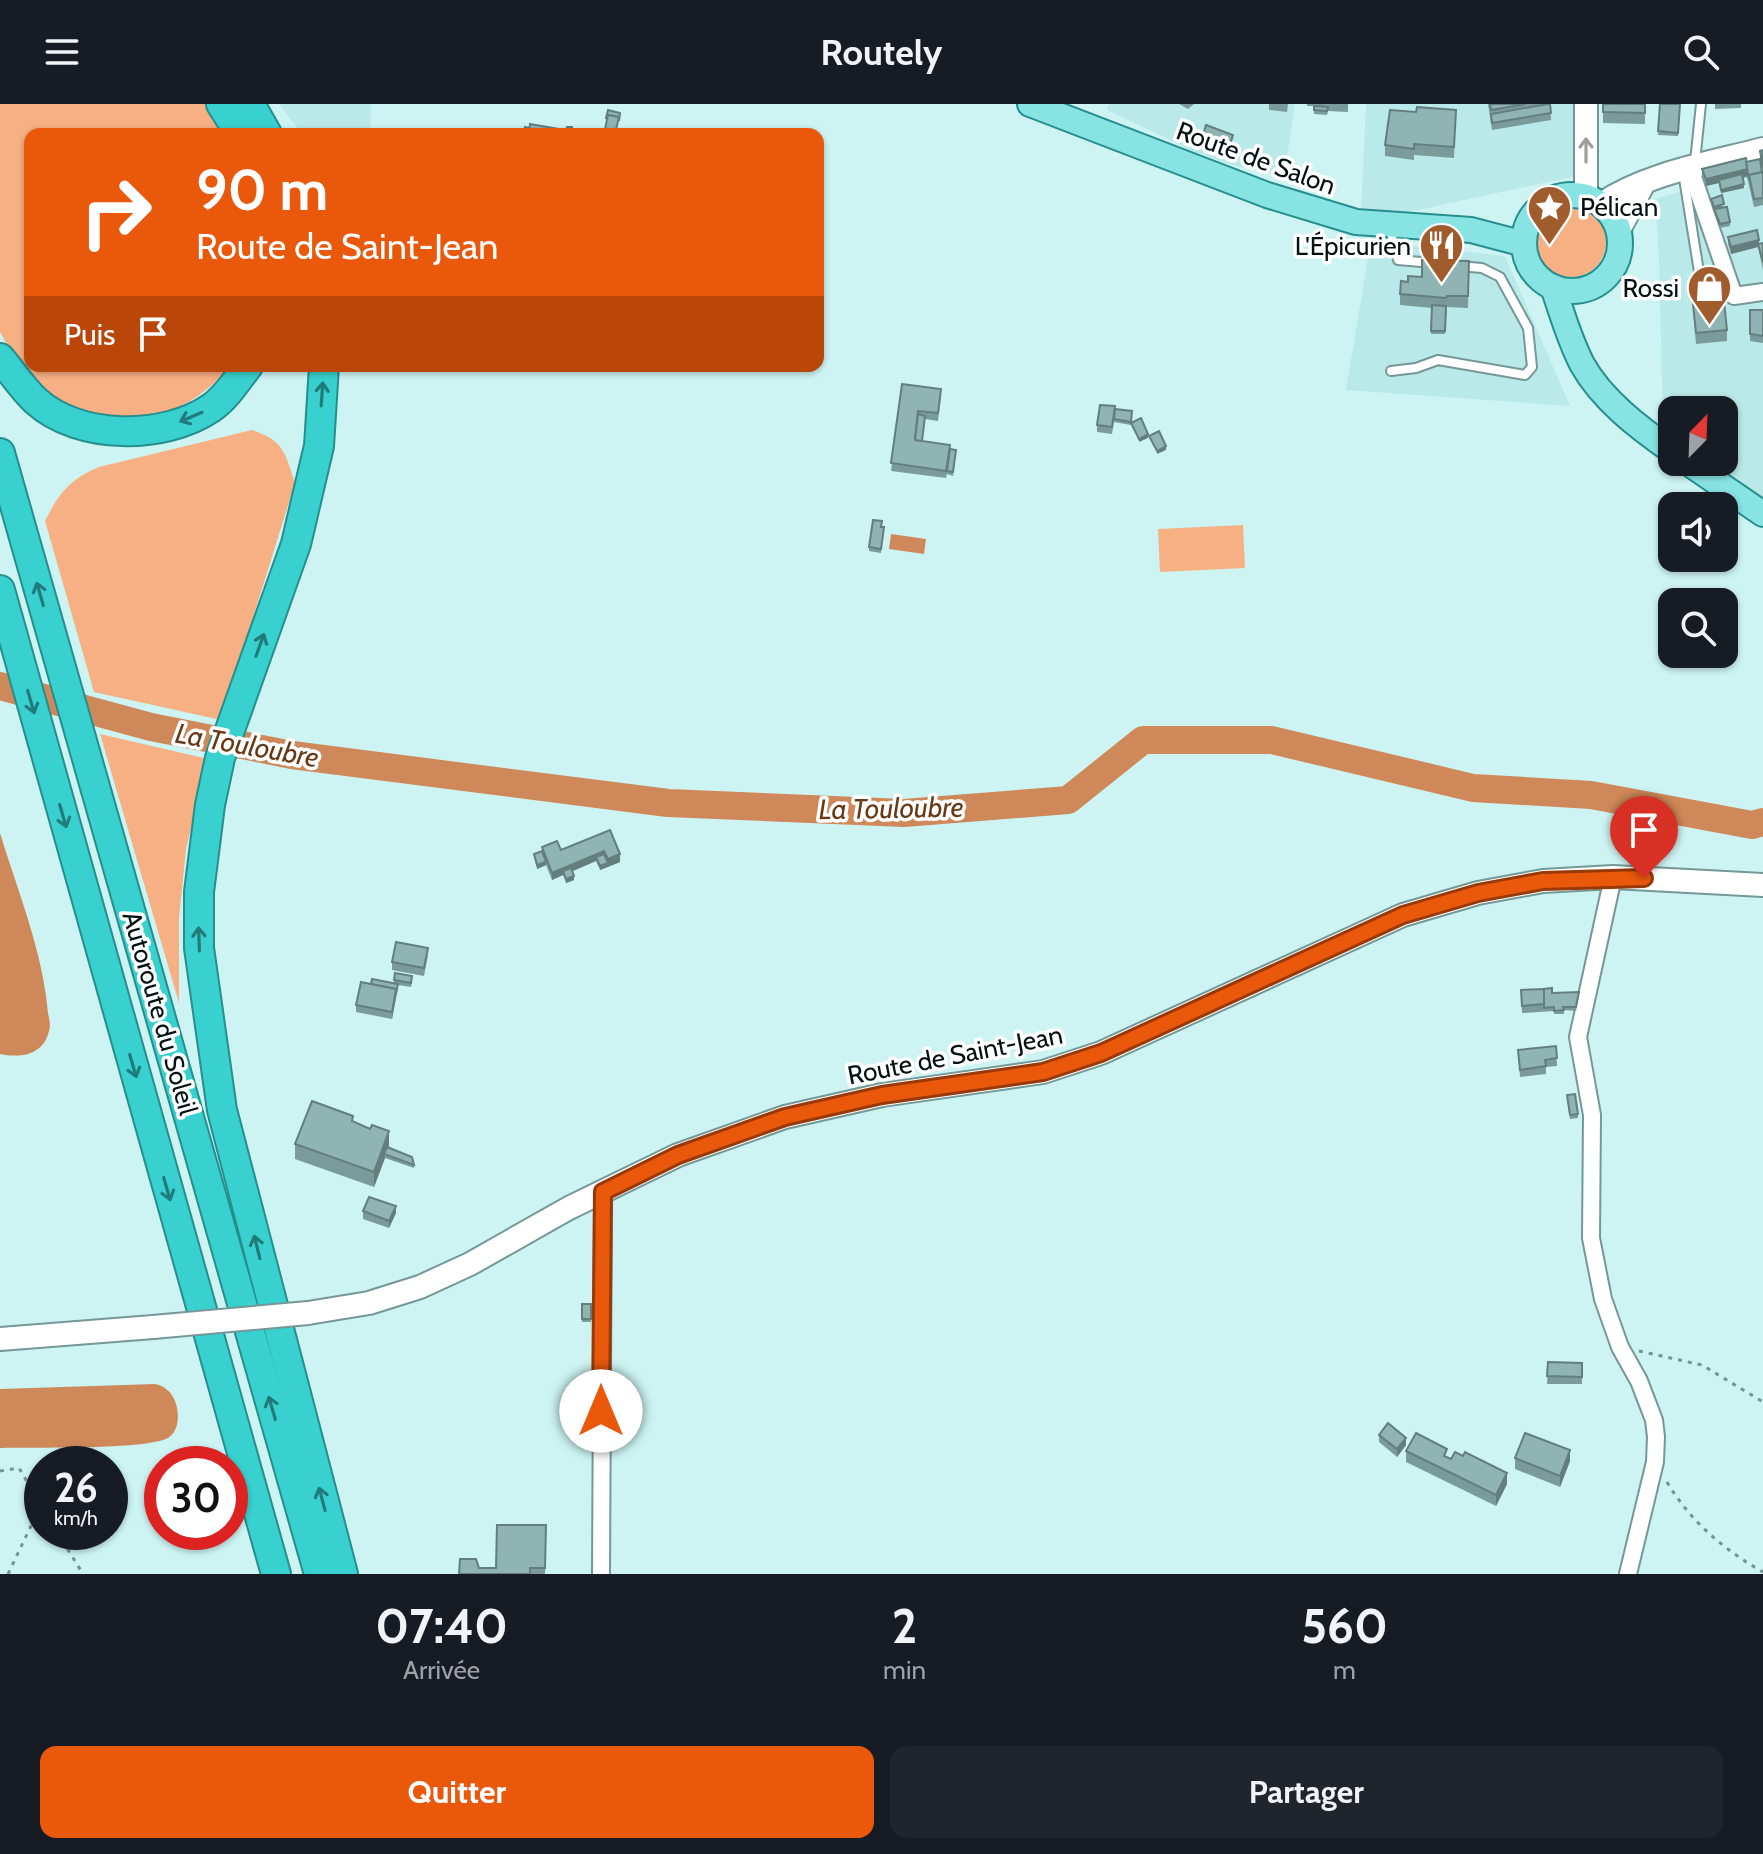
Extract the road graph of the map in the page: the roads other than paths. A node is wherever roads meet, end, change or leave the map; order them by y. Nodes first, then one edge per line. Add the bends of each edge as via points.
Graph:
1 (221, 104) edge
2 (250, 104) edge
3 (1030, 104) edge
4 (1586, 104) edge
5 (1701, 104) edge
6 (236, 128) edge
7 (264, 128) edge
8 (1763, 149) edge
9 (1689, 168) junction
10 (1644, 183) junction
11 (1594, 200) junction
12 (1531, 218) junction
13 (1389, 225) junction
14 (1471, 230) junction
15 (1619, 230) junction
16 (1524, 244) junction
17 (1440, 264) edge
18 (1454, 265) edge
19 (1700, 278) dead end
20 (1553, 287) junction
21 (1581, 290) junction
22 (1763, 292) edge
23 (1568, 333) junction
24 (0, 358) edge
25 (1391, 371) dead end
26 (243, 372) edge
27 (324, 372) edge
28 (1658, 442) edge
29 (0, 453) edge
30 (1707, 476) edge
31 (1763, 514) edge
32 (0, 590) edge
33 (0, 617) edge
34 (20, 663) junction
35 (1613, 877) junction
36 (1763, 885) edge
37 (603, 1192) junction
38 (0, 1339) edge
39 (276, 1574) edge
40 (319, 1574) edge
41 (343, 1574) edge
42 (601, 1574) edge
43 (1628, 1574) edge

1 - 6 highway
2 - 7 highway
3 - 13 main road, Route de Salon via 1267,195 1356,222
11 -> 4 street
5 - 9 lane
8 - 9 street
9 - 10 street
9 - 19 lane
9 - 22 street via 1734,296
10 - 11 street
10 - 15 street
11 - 12 main road via 1571,194 1555,197
11 - 15 main road
12 - 14 main road, Route de Salon
12 - 16 main road
13 - 14 main road, Route de Salon
13 - 17 lane via 1398,260
14 - 16 main road, Route de Salon
15 - 21 main road via 1617,261 1596,285
16 - 20 main road via 1532,270
18 - 25 lane via 1482,268 1500,277 1528,328 1532,367 1525,375 1438,360
20 - 21 main road
20 - 23 main road
21 - 23 main road
23 - 28 main road via 1604,394
26 -> 24 highway via 211,408 168,426 130,432 84,428 37,402
41 -> 27 highway via 222,1110 199,948 199,892 220,758 296,544 319,446
40 -> 29 highway, Autoroute du Soleil
30 - 31 main road
32 - 34 highway, Autoroute du Soleil
33 - 34 highway
34 -> 39 highway, Autoroute du Soleil
35 - 36 street, Route de Saint-Jean
35 - 37 street, Route de Saint-Jean via 1543,881 1403,915 1101,1053 1043,1072 882,1095 785,1117 678,1155
35 - 43 street via 1578,1037 1592,1115 1591,1238 1603,1299 1654,1420 1657,1450
37 - 38 street, Route de Saint-Jean, bridge via 470,1264 369,1303 308,1313
37 - 42 street

